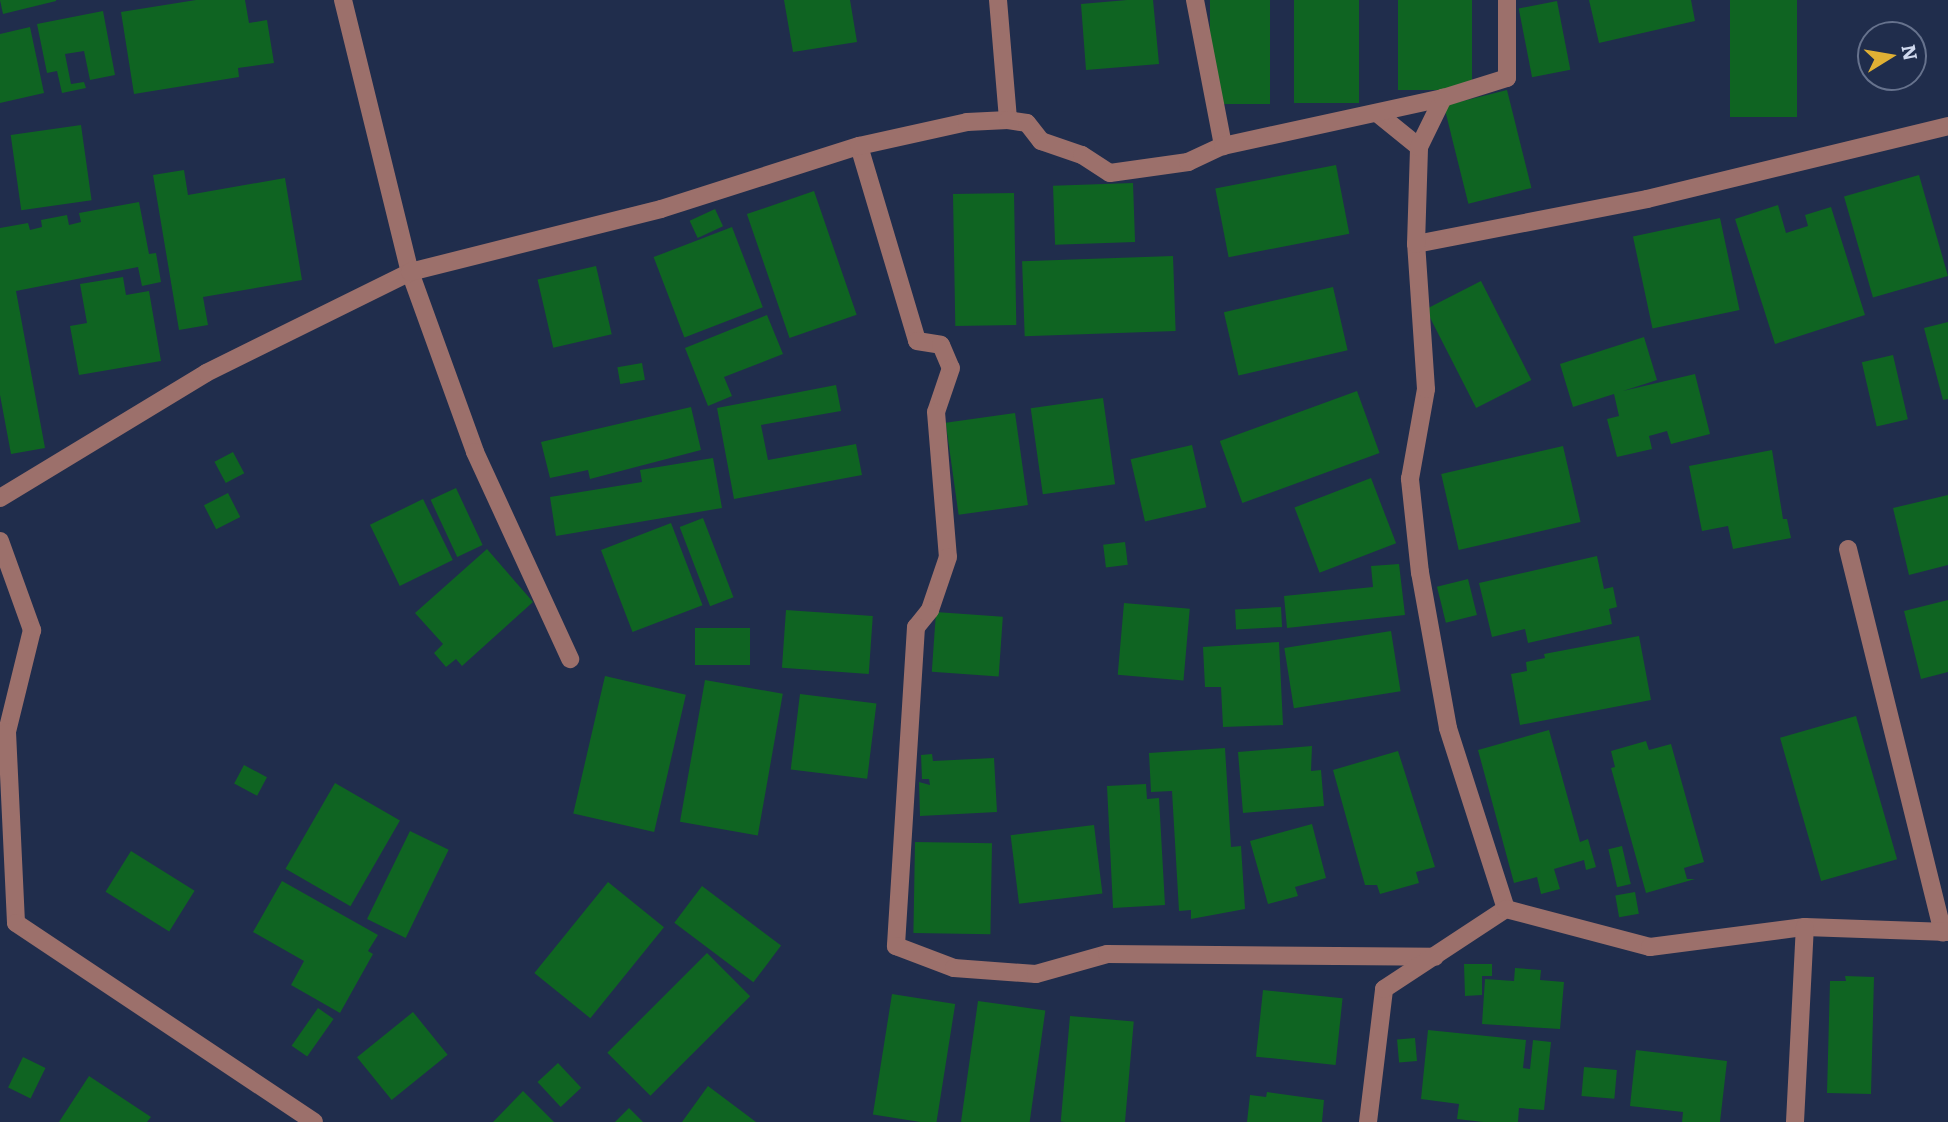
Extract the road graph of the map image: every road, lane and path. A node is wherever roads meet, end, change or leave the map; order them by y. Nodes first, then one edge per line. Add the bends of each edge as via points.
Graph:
1 (342, 0) edge
2 (998, 0) edge
3 (1195, 0) edge
4 (1507, 0) edge
5 (1443, 98) junction
6 (1377, 113) junction
7 (1008, 120) junction
8 (1948, 126) edge
9 (859, 146) junction
10 (1223, 146) junction
11 (1419, 147) junction
12 (1416, 244) junction
13 (410, 272) junction
14 (0, 498) edge
15 (0, 541) edge
16 (1848, 549) dead end
17 (570, 659) dead end
18 (1506, 909) junction
19 (1805, 928) junction
20 (1945, 932) edge
21 (1435, 957) junction
22 (314, 1122) edge
23 (1368, 1122) edge
24 (1794, 1122) edge

1 - 13 street
2 - 7 street
3 - 10 street
4 - 5 street via 1507,78
5 - 6 street
5 - 11 street
6 - 10 street
6 - 11 street
7 - 9 street via 967,122
7 - 10 street via 1027,123 1041,141 1082,155 1110,173 1188,162
8 - 12 street via 1647,199
9 - 13 street via 661,209
9 - 21 street via 917,341 942,345 951,368 936,412 948,557 930,610 916,627 896,946 954,968 1036,974 1107,954
11 - 12 street via 1414,187
12 - 18 street via 1426,390 1410,479 1420,573 1448,728
13 - 14 street via 206,373
13 - 17 street via 475,452
15 - 22 street via 32,630 7,732 16,923
16 - 20 street
18 - 19 street via 1650,947
18 - 21 street
19 - 20 street
19 - 24 street
21 - 23 street via 1384,989

